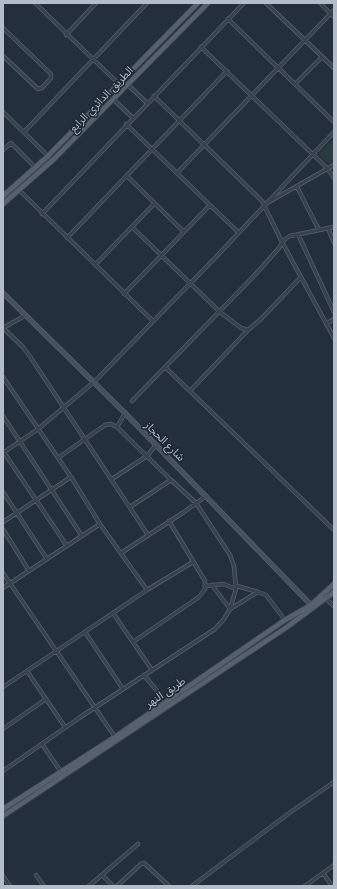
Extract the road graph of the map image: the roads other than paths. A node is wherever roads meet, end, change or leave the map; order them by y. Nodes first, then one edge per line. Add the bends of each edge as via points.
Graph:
1 (35, 3) edge
2 (147, 3) edge
3 (198, 3) edge
4 (208, 3) edge
5 (244, 3) edge
6 (266, 3) edge
7 (320, 3) edge
8 (93, 4) edge
9 (334, 10) edge
10 (331, 14) junction
11 (334, 17) edge
12 (228, 19) junction
13 (3, 28) edge
14 (66, 35) junction
15 (305, 40) junction
16 (201, 47) junction
17 (3, 56) edge
18 (322, 57) junction
19 (93, 60) junction
20 (279, 68) junction
21 (334, 68) edge
22 (227, 71) junction
23 (119, 84) junction
24 (128, 84) junction
25 (295, 84) junction
26 (123, 88) junction
27 (253, 95) junction
28 (154, 96) junction
29 (113, 99) junction
30 (147, 103) junction
31 (3, 112) edge
32 (133, 118) junction
33 (180, 122) junction
34 (334, 122) edge
35 (126, 124) junction
36 (24, 132) junction
37 (334, 132) edge
38 (204, 145) junction
39 (3, 150) edge
40 (153, 150) junction
41 (313, 154) junction
42 (48, 156) junction
43 (334, 165) edge
44 (35, 167) junction
45 (328, 169) junction
46 (177, 173) junction
47 (127, 176) junction
48 (334, 178) edge
49 (297, 187) junction
50 (18, 190) junction
51 (3, 196) edge
52 (3, 204) edge
53 (154, 204) junction
54 (210, 205) junction
55 (264, 205) junction
56 (42, 214) junction
57 (132, 227) junction
58 (334, 227) edge
59 (328, 228) junction
60 (320, 230) junction
61 (184, 232) junction
62 (238, 232) junction
63 (298, 234) junction
64 (67, 238) junction
65 (282, 242) junction
66 (334, 243) edge
67 (162, 255) junction
68 (95, 266) junction
69 (301, 277) junction
70 (191, 283) junction
71 (3, 292) edge
72 (124, 294) junction
73 (220, 312) junction
74 (334, 312) edge
75 (26, 315) junction
76 (334, 319) edge
77 (153, 321) junction
78 (326, 324) junction
79 (3, 328) edge
80 (248, 330) junction
81 (334, 338) edge
82 (166, 368) junction
83 (3, 377) edge
84 (94, 382) junction
85 (5, 383) edge
86 (190, 391) junction
87 (132, 401) dead end
88 (64, 408) junction
89 (125, 413) junction
90 (3, 416) edge
91 (117, 427) junction
92 (38, 429) junction
93 (84, 439) junction
94 (20, 442) junction
95 (156, 445) junction
96 (3, 452) edge
97 (147, 456) junction
98 (58, 458) junction
99 (71, 477) junction
100 (112, 479) junction
101 (171, 480) junction
102 (51, 489) junction
103 (3, 492) edge
104 (206, 496) junction
105 (36, 500) junction
106 (196, 503) junction
107 (130, 507) junction
108 (17, 512) junction
109 (169, 521) junction
110 (3, 522) edge
111 (100, 524) junction
112 (3, 529) edge
113 (334, 530) edge
114 (148, 535) junction
115 (82, 536) junction
116 (67, 546) junction
117 (121, 553) junction
118 (47, 559) junction
119 (193, 562) junction
120 (29, 571) junction
121 (3, 574) edge
122 (10, 584) junction
123 (334, 584) edge
124 (212, 585) junction
125 (206, 586) junction
126 (3, 588) edge
127 (236, 588) junction
128 (147, 590) junction
129 (258, 592) junction
130 (334, 592) edge
131 (326, 599) junction
132 (311, 605) junction
133 (334, 606) edge
134 (230, 610) junction
135 (113, 613) junction
136 (285, 620) junction
137 (85, 632) junction
138 (133, 642) junction
139 (55, 651) junction
140 (152, 670) junction
141 (27, 671) junction
142 (144, 675) junction
143 (3, 687) edge
144 (123, 689) junction
145 (46, 700) junction
146 (166, 702) junction
147 (94, 708) junction
148 (65, 727) junction
149 (3, 729) edge
150 (115, 737) junction
151 (42, 744) junction
152 (3, 771) edge
153 (61, 772) junction
154 (334, 782) edge
155 (30, 791) junction
156 (33, 796) junction
157 (3, 809) edge
158 (3, 816) edge
159 (138, 844) dead end
160 (334, 865) edge
161 (323, 873) junction
162 (36, 875) dead end
163 (102, 875) junction
164 (3, 876) edge
165 (10, 886) edge
166 (44, 886) edge
167 (89, 886) edge
168 (113, 886) edge
169 (118, 886) edge
170 (169, 886) edge
171 (192, 886) edge
172 (305, 886) edge
173 (332, 886) edge

1 - 14 street
2 - 19 street
3 - 23 main road, الطريق الدائري الرابع
4 - 24 main road, الطريق الدائري الرابع
5 - 12 street
6 - 15 street
7 - 10 street
8 - 14 street
9 - 10 street
10 - 11 street
10 - 15 street
12 - 16 street
12 - 20 street
13 - 17 street via 50,74 51,78 41,89 37,88
14 - 19 street
15 - 18 street
15 - 20 street
16 - 22 street
16 - 28 street
18 - 21 street
18 - 25 street
19 - 23 street
19 - 36 street
20 - 25 street
20 - 27 street
22 - 27 street
22 - 33 street
23 - 26 street
23 - 42 main road, الطريق الدائري الرابع
24 - 26 main road, الطريق الدائري الرابع
24 - 30 street
25 - 34 street
26 - 29 main road, الطريق الدائري الرابع
27 - 38 street
27 - 41 street
28 - 30 street
28 - 33 street
29 - 32 street
29 - 50 main road, الطريق الدائري الرابع via 54,159
30 - 32 street
31 - 36 street
32 - 35 street
33 - 38 street
33 - 40 street
35 - 40 street
35 - 56 street
36 - 42 street
37 - 41 street
38 - 46 street
38 - 55 street
39 - 44 street via 11,143
40 - 46 street
40 - 47 street
41 - 45 street
41 - 55 street
42 - 44 main road, الطريق الدائري الرابع
43 - 45 street
44 - 51 main road, الطريق الدائري الرابع
45 - 48 street
45 - 49 street
46 - 54 street
47 - 53 street
47 - 64 street
49 - 55 street
49 - 60 street
50 - 52 main road, الطريق الدائري الرابع
50 - 56 street
53 - 57 street
53 - 61 street
54 - 61 street
54 - 62 street
55 - 62 street
55 - 65 street
56 - 64 street
57 - 67 street
57 - 68 street
58 - 59 street
59 - 60 street
59 - 66 street
60 - 63 street
61 - 67 street
62 - 70 street
63 - 65 street
63 - 74 street
64 - 68 street
65 - 69 street
65 - 73 street
67 - 70 street
67 - 72 street
68 - 72 street
69 - 78 street
69 - 80 street
70 - 73 street
70 - 77 street
71 - 75 main road, شارع الحجاز
72 - 77 street
73 - 80 street via 241,328
73 - 82 street
75 - 79 street
75 - 84 main road, شارع الحجاز
76 - 78 street
77 - 84 street
78 - 81 street
79 - 88 street via 23,347
80 - 86 street
82 - 86 street
82 - 87 street
83 - 85 street
84 - 88 street
84 - 89 main road, شارع الحجاز
85 - 92 street
86 - 113 street
88 - 92 street
88 - 93 street
89 - 91 street
89 - 95 main road, شارع الحجاز
90 - 94 street
91 - 93 street via 108,424
91 - 97 street
92 - 94 street
92 - 98 street
93 - 98 street
93 - 100 street
94 - 96 street
94 - 102 street
95 - 97 street
95 - 104 main road, شارع الحجاز
96 - 105 street
97 - 100 street
97 - 101 street
98 - 99 street
99 - 102 street
99 - 111 street
100 - 107 street
101 - 106 street
101 - 107 street
102 - 105 street
102 - 115 street
103 - 108 street
104 - 106 street
104 - 132 main road, شارع الحجاز
105 - 108 street
105 - 116 street
106 - 109 street
106 - 127 street via 230,556 234,566
107 - 114 street
108 - 110 street
108 - 118 street
109 - 114 street
109 - 119 street
111 - 115 street
111 - 117 street
112 - 120 street
114 - 117 street
115 - 116 street
116 - 118 street
117 - 128 street
118 - 120 street
119 - 125 street
119 - 128 street
120 - 122 street
121 - 122 street
122 - 126 street
122 - 139 street
123 - 132 main road, طريق النهر
124 - 125 street
124 - 127 street via 223,584
124 - 134 street
125 - 138 street via 199,597
127 - 129 street
127 - 134 street
128 - 135 street
129 - 134 street
129 - 136 street via 266,595
130 - 131 main road, طريق النهر
131 - 133 street
131 - 156 main road, طريق النهر
132 - 136 main road, طريق النهر
134 - 140 street via 215,629
135 - 137 street
135 - 138 street
136 - 146 main road, طريق النهر
137 - 139 street
137 - 144 street
138 - 140 street
139 - 141 street
139 - 147 street
140 - 142 street
141 - 143 street
141 - 145 street
142 - 144 street
142 - 146 street
144 - 147 street
145 - 148 street
145 - 149 street
146 - 150 main road, طريق النهر
147 - 148 street
147 - 150 street
148 - 151 street
150 - 153 main road, طريق النهر
151 - 152 street
151 - 153 street
153 - 155 main road, طريق النهر
154 - 171 street
155 - 156 main road
155 - 157 main road, طريق النهر
156 - 158 main road, طريق النهر
159 - 163 street
160 - 161 street
161 - 172 street
161 - 173 street
162 - 166 street
163 - 167 street
163 - 168 street
164 - 165 street
169 - 170 street via 144,863

